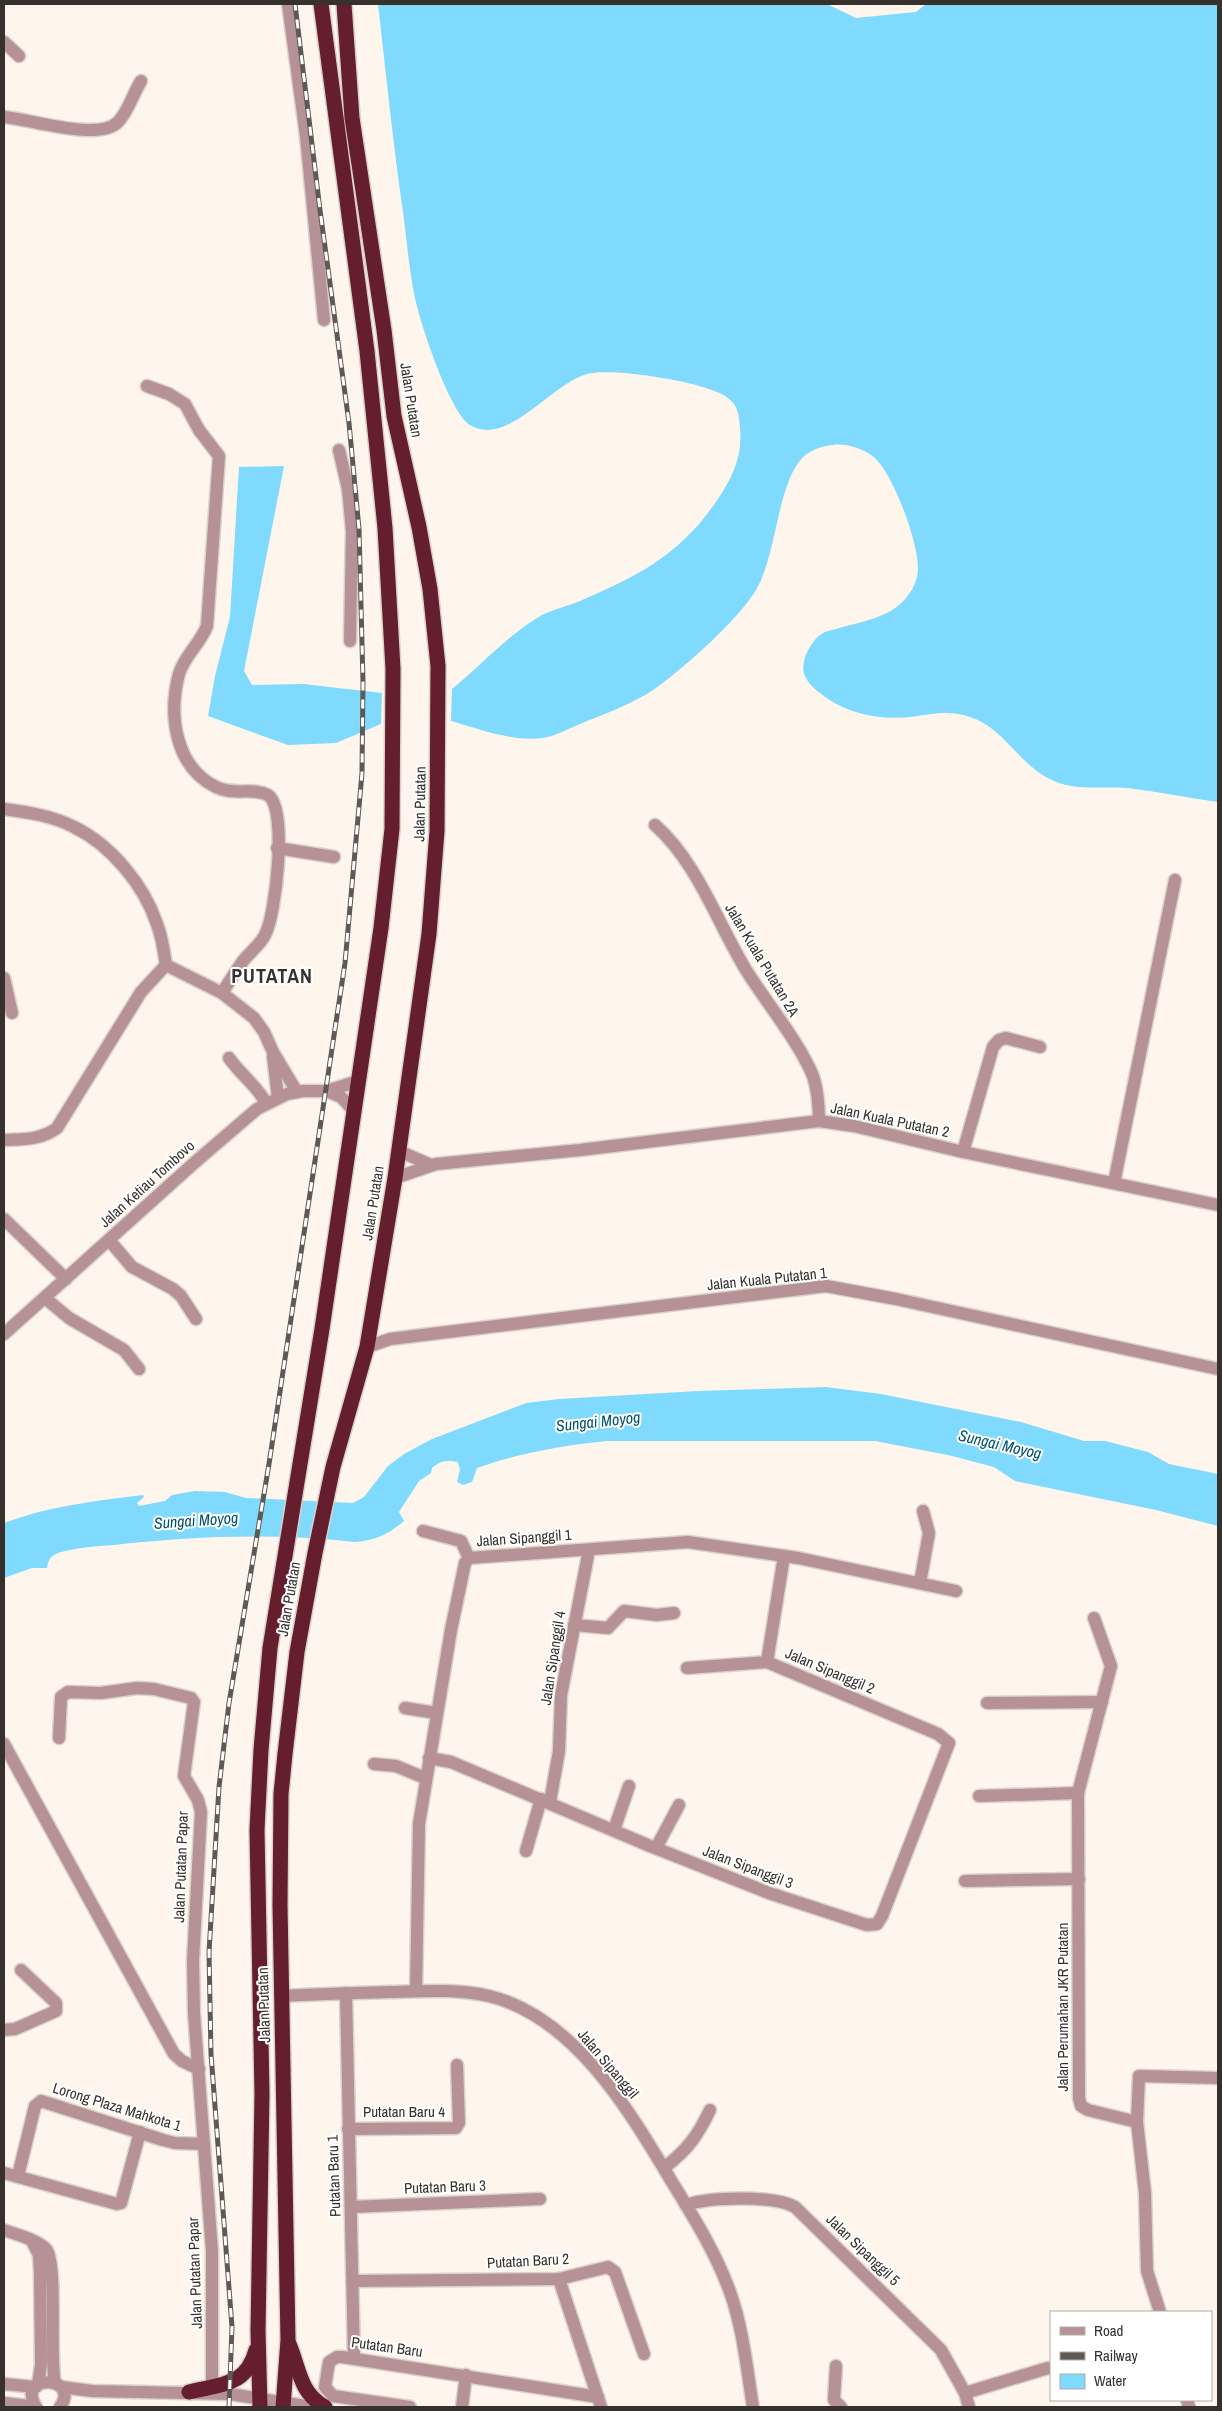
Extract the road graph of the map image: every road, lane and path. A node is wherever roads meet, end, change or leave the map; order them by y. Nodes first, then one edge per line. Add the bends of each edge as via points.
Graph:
1 (288, 4) edge
2 (321, 4) edge
3 (344, 4) edge
4 (4, 42) edge
5 (18, 56) dead end
6 (140, 81) dead end
7 (4, 117) edge
8 (352, 118) junction
9 (341, 162) junction
10 (324, 320) dead end
11 (384, 330) junction
12 (367, 351) junction
13 (147, 386) dead end
14 (339, 450) dead end
15 (350, 641) dead end
16 (4, 809) edge
17 (655, 825) dead end
18 (278, 848) junction
19 (334, 857) dead end
20 (1175, 880) dead end
21 (166, 965) junction
22 (4, 978) edge
23 (222, 992) junction
24 (12, 1012) dead end
25 (1040, 1047) dead end
26 (273, 1052) junction
27 (229, 1058) dead end
28 (358, 1081) junction
29 (327, 1091) junction
30 (297, 1092) junction
31 (278, 1098) junction
32 (266, 1103) junction
33 (353, 1110) junction
34 (820, 1121) junction
35 (4, 1140) edge
36 (400, 1151) junction
37 (963, 1152) junction
38 (431, 1165) junction
39 (395, 1178) junction
40 (1114, 1183) junction
41 (1218, 1205) edge
42 (4, 1218) edge
43 (109, 1240) junction
44 (66, 1279) junction
45 (45, 1298) junction
46 (196, 1319) dead end
47 (371, 1323) junction
48 (5, 1331) edge
49 (403, 1338) junction
50 (367, 1347) junction
51 (139, 1369) dead end
52 (1218, 1369) edge
53 (923, 1510) dead end
54 (423, 1531) dead end
55 (589, 1550) junction
56 (784, 1556) junction
57 (469, 1558) junction
58 (920, 1583) junction
59 (956, 1591) dead end
60 (674, 1613) dead end
61 (1094, 1618) dead end
62 (574, 1625) junction
63 (767, 1662) junction
64 (687, 1668) dead end
65 (1102, 1702) junction
66 (987, 1703) dead end
67 (405, 1708) dead end
68 (436, 1713) junction
69 (59, 1738) dead end
70 (949, 1743) joint
71 (4, 1744) edge
72 (429, 1758) junction
73 (374, 1764) dead end
74 (425, 1778) junction
75 (630, 1786) dead end
76 (1078, 1794) junction
77 (979, 1796) dead end
78 (546, 1800) junction
79 (679, 1805) dead end
80 (614, 1830) junction
81 (656, 1848) junction
82 (526, 1851) dead end
83 (1079, 1879) junction
84 (965, 1881) dead end
85 (21, 1970) dead end
86 (416, 1991) junction
87 (346, 1993) junction
88 (281, 1996) junction
89 (4, 2030) edge
90 (456, 2065) dead end
91 (199, 2069) junction
92 (1218, 2078) edge
93 (710, 2110) dead end
94 (1137, 2122) junction
95 (348, 2129) junction
96 (140, 2132) junction
97 (204, 2144) junction
98 (664, 2168) junction
99 (4, 2173) edge
100 (18, 2176) junction
101 (540, 2199) dead end
102 (686, 2205) junction
103 (351, 2207) junction
104 (4, 2230) edge
105 (32, 2241) junction
106 (286, 2244) junction
107 (260, 2245) junction
108 (559, 2279) junction
109 (353, 2281) junction
110 (1160, 2311) edge
111 (258, 2331) junction
112 (288, 2340) junction
113 (644, 2354) dead end
114 (354, 2358) junction
115 (836, 2366) dead end
116 (1048, 2368) dead end
117 (466, 2375) junction
118 (4, 2384) edge
119 (58, 2385) junction
120 (37, 2386) junction
121 (212, 2386) junction
122 (189, 2392) junction
123 (965, 2393) junction
124 (260, 2402) edge
125 (600, 2402) edge
126 (4, 2403) edge
127 (283, 2405) edge
128 (36, 2407) edge
129 (60, 2407) edge
130 (312, 2407) edge
131 (325, 2407) edge
132 (410, 2407) edge
133 (462, 2407) edge
134 (753, 2407) edge
135 (841, 2407) edge
136 (969, 2407) edge

1 - 10 street
2 - 9 highway, Jalan Putatan
3 - 8 highway, Jalan Putatan
4 - 5 street
6 - 7 street via 119,122 112,126 72,130
8 - 9 highway via 348,154
8 - 11 highway, Jalan Putatan
9 - 12 highway, Jalan Putatan
11 - 12 highway via 370,338
11 - 36 highway, Jalan Putatan via 394,416 426,560 438,666 434,885
12 - 28 highway, Jalan Putatan via 384,520 393,741 390,863
13 - 18 street via 186,404 199,430 219,456 207,626 179,674 175,730 186,759 216,787 237,793 260,792 272,799 276,808
14 - 15 street via 348,489 352,531
16 - 21 street via 34,813 65,823 108,851 151,909 162,939
17 - 34 street, Jalan Kuala Putatan 2A via 683,858 743,965 808,1066 818,1097
18 - 19 street
18 - 23 street via 276,894 270,923 258,945
20 - 40 street
21 - 23 street
21 - 35 street via 141,992 57,1128 37,1138
22 - 24 street
23 - 26 street via 254,1018
25 - 37 street via 1006,1038 993,1047
26 - 30 street
26 - 31 street
27 - 32 street via 246,1080 259,1089
28 - 29 street, Jalan Ketiau Tombovo
28 - 33 highway, Jalan Putatan
29 - 30 street, Jalan Ketiau Tombovo
29 - 33 street via 341,1097
30 - 31 street, Jalan Ketiau Tombovo
31 - 32 street, Jalan Ketiau Tombovo
32 - 43 street, Jalan Ketiau Tombovo
33 - 107 highway, Jalan Putatan via 270,1648 258,1792 262,2094
34 - 37 street, Jalan Kuala Putatan 2
34 - 38 street, Jalan Kuala Putatan 2
36 - 38 street
36 - 39 highway, Jalan Putatan
37 - 40 street, Jalan Kuala Putatan 2
38 - 39 street, Jalan Kuala Putatan 2
39 - 47 highway, Jalan Putatan
40 - 41 street, Jalan Kuala Putatan 2
42 - 44 street
43 - 44 street, Jalan Ketiau Tombovo
43 - 46 street via 132,1267 173,1288
44 - 45 street, Jalan Ketiau Tombovo
45 - 48 street, Jalan Ketiau Tombovo
45 - 51 street via 69,1318 124,1350
47 - 49 street, Jalan Kuala Putatan 1 via 382,1332
47 - 50 highway, Jalan Putatan
49 - 50 street, Jalan Kuala Putatan 1 via 382,1340
49 - 52 street, Jalan Kuala Putatan 1 via 826,1286
50 - 88 highway, Jalan Putatan via 333,1467 297,1652 282,1794
53 - 58 street via 929,1533
54 - 57 street via 461,1541
55 - 56 street, Jalan Sipanggil 1 via 688,1542
55 - 57 street, Jalan Sipanggil 1
55 - 62 street, Jalan Sipanggil 4
56 - 58 street, Jalan Sipanggil 1
56 - 63 street, Jalan Sipanggil 2
57 - 68 street, Jalan Sipanggil 1 via 465,1563
58 - 59 street, Jalan Sipanggil 1
60 - 62 street via 658,1615 624,1611 608,1628
61 - 65 street, Jalan Perumahan JKR Putatan via 1111,1666
62 - 78 street, Jalan Sipanggil 4 via 561,1695 559,1750
63 - 64 street
63 - 70 street, Jalan Sipanggil 2 via 938,1734
65 - 66 street
65 - 76 street, Jalan Perumahan JKR Putatan
67 - 68 street
68 - 72 street, Jalan Sipanggil 1
69 - 91 street, Jalan Putatan Papar via 61,1697 68,1692 101,1693 137,1688 193,1699 184,1776 201,1812 193,1960
70 - 81 street, Jalan Sipanggil 3 via 877,1924 867,1925 781,1897
71 - 91 street via 174,2054
72 - 74 street, Jalan Sipanggil 1
72 - 78 street, Jalan Sipanggil 3 via 451,1762
73 - 74 street via 401,1768
74 - 86 street, Jalan Sipanggil 1 via 419,1824
75 - 80 street
76 - 77 street
76 - 83 street, Jalan Perumahan JKR Putatan
78 - 80 street, Jalan Sipanggil 3
78 - 82 street, Jalan Sipanggil 4
79 - 81 street
80 - 81 street, Jalan Sipanggil 3
83 - 84 street
83 - 94 street, Jalan Perumahan JKR Putatan via 1079,2098 1081,2106 1088,2110
85 - 89 street via 56,2003 57,2008 15,2029
86 - 87 street, Jalan Sipanggil
86 - 98 street, Jalan Sipanggil via 490,1996 543,2020 576,2048 607,2083
87 - 88 street, Jalan Sipanggil
87 - 95 street, Putatan Baru 1
88 - 106 highway, Jalan Putatan
90 - 95 street, Putatan Baru 4 via 459,2123 456,2128
91 - 97 street, Jalan Putatan Papar
92 - 94 street via 1138,2076
93 - 98 street via 687,2150
94 - 110 street via 1147,2272
95 - 103 street, Putatan Baru 1
96 - 97 street, Lorong Plaza Mahkota 1 via 175,2143
96 - 100 street via 124,2200 117,2204
96 - 100 street, Lorong Plaza Mahkota 1 via 41,2101 35,2106
97 - 121 street, Jalan Putatan Papar via 212,2252
98 - 102 street, Jalan Sipanggil
99 - 100 street
101 - 103 street, Putatan Baru 3
102 - 123 street, Jalan Sipanggil 5 via 709,2199 780,2200 795,2207 942,2350
102 - 134 street, Jalan Sipanggil via 706,2238 731,2294
103 - 109 street, Putatan Baru 1
104 - 105 street
105 - 119 street via 46,2249 50,2262 52,2365
105 - 120 street via 39,2254 40,2273 41,2374
106 - 107 highway via 274,2248
106 - 112 highway, Jalan Putatan
107 - 111 highway, Jalan Putatan
108 - 109 street, Putatan Baru 2
108 - 113 street, Putatan Baru 2 via 612,2269
108 - 125 street
109 - 114 street, Putatan Baru 1
111 - 121 highway via 255,2353 242,2378
111 - 124 highway, Jalan Putatan
112 - 127 highway, Jalan Putatan
112 - 131 highway via 306,2392
114 - 117 street, Putatan Baru
114 - 132 street, Putatan Baru via 337,2357 330,2362 325,2387 329,2394
115 - 135 street via 834,2400
116 - 123 street
117 - 125 street, Putatan Baru
117 - 133 street
118 - 120 street
119 - 120 street via 47,2381
119 - 122 street via 92,2391
119 - 129 street via 64,2396
120 - 128 street via 32,2397
121 - 122 highway
122 - 124 street via 230,2394
123 - 136 street, Jalan Sipanggil 5
124 - 127 street
126 - 128 street
127 - 130 street

